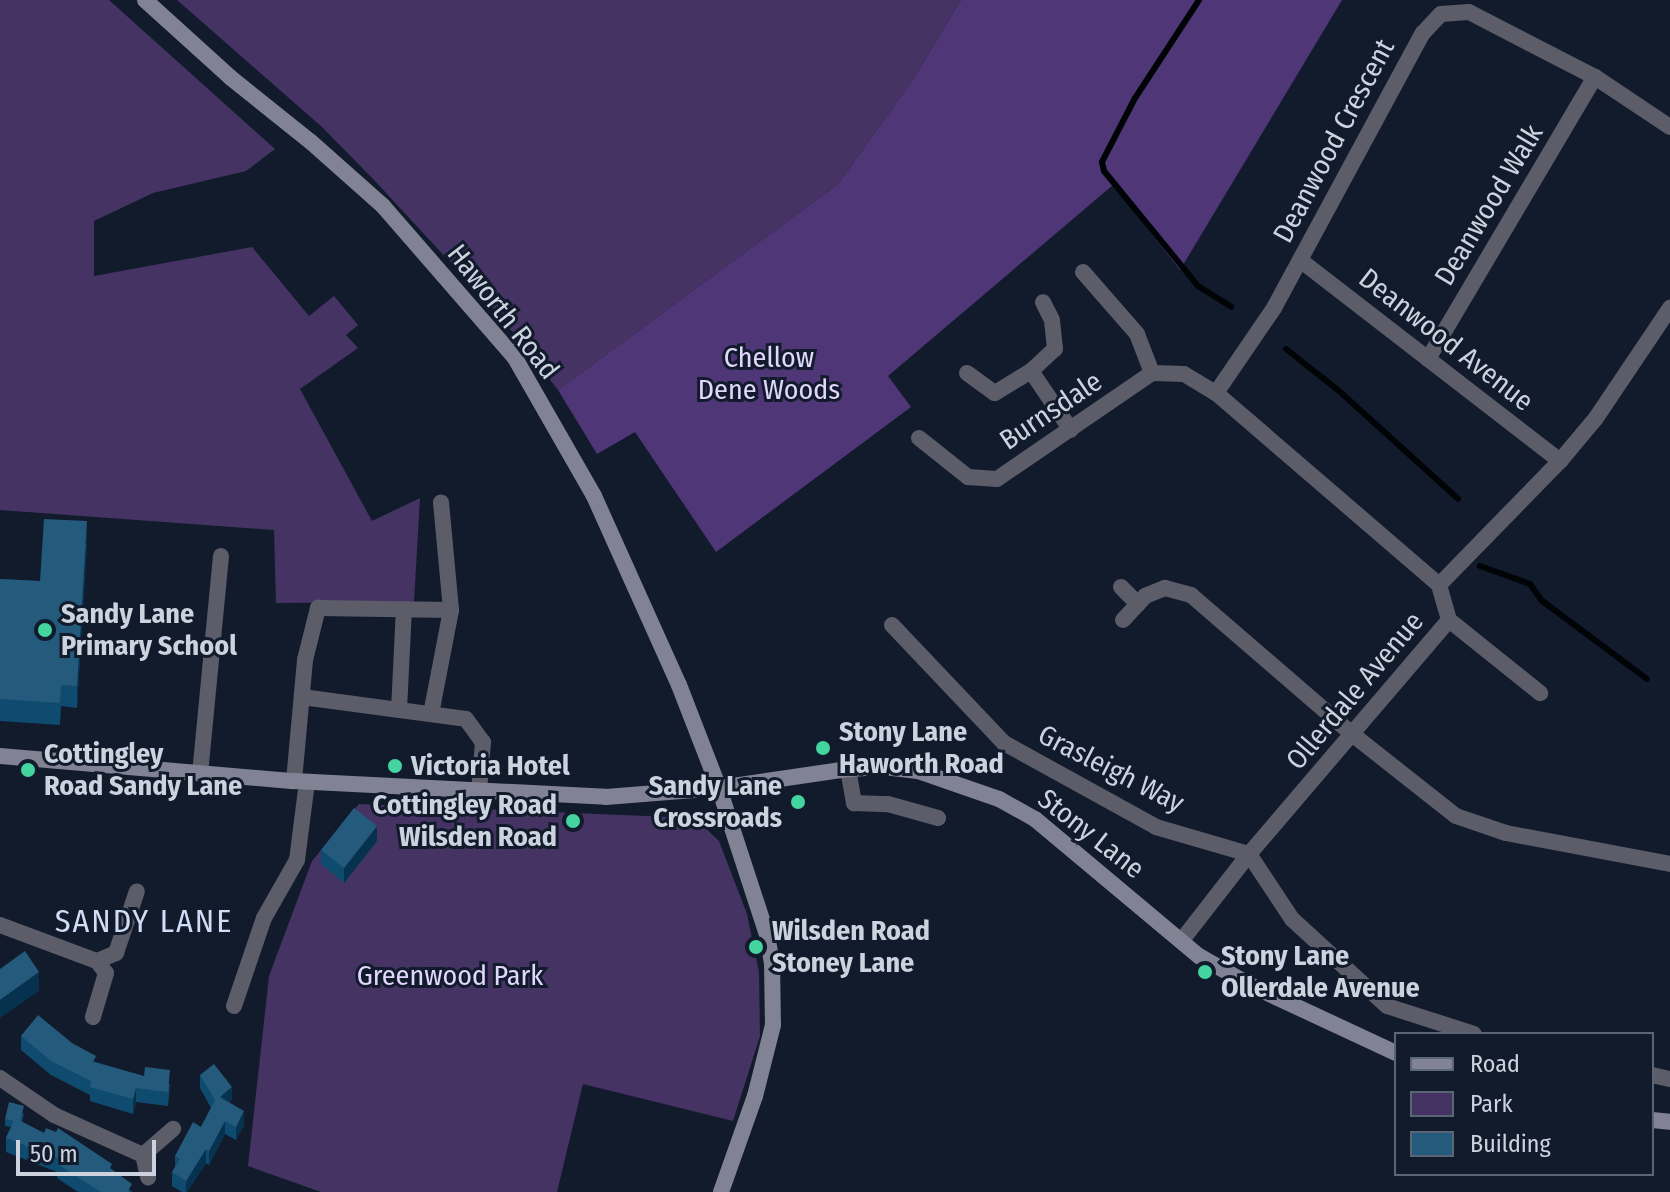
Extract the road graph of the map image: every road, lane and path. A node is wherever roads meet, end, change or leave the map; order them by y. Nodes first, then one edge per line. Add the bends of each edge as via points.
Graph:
1 (145, 0) edge
2 (1595, 77) junction
3 (1670, 127) edge
4 (1300, 260) junction
5 (1083, 272) dead end
6 (1043, 302) dead end
7 (1670, 308) edge
8 (1428, 359) junction
9 (1031, 371) junction
10 (967, 373) dead end
11 (1152, 373) junction
12 (1216, 393) junction
13 (1071, 430) junction
14 (919, 438) dead end
15 (1560, 461) junction
16 (441, 502) dead end
17 (221, 556) dead end
18 (1439, 585) junction
19 (1121, 587) dead end
20 (1138, 604) junction
21 (404, 609) junction
22 (451, 610) junction
23 (1123, 620) dead end
24 (1449, 620) junction
25 (892, 625) dead end
26 (1540, 693) dead end
27 (302, 697) junction
28 (399, 710) junction
29 (431, 714) junction
30 (1352, 734) junction
31 (0, 756) edge
32 (848, 769) junction
33 (200, 774) junction
34 (300, 782) junction
35 (719, 788) junction
36 (479, 791) junction
37 (938, 818) dead end
38 (1249, 854) junction
39 (1670, 864) edge
40 (137, 891) dead end
41 (0, 925) edge
42 (1182, 940) junction
43 (97, 961) junction
44 (234, 1006) dead end
45 (93, 1017) dead end
46 (1468, 1032) edge
47 (1394, 1052) edge
48 (0, 1078) edge
49 (173, 1129) dead end
50 (143, 1155) junction
51 (148, 1177) dead end
52 (721, 1192) edge

1 - 35 main road, Haworth Road via 383,206 515,358 594,496
2 - 3 street, Deanwood Crescent
2 - 4 street, Deanwood Crescent via 1469,12 1441,14 1423,33
2 - 8 street, Deanwood Walk
4 - 8 street, Deanwood Avenue
4 - 12 street, Deanwood Crescent
5 - 11 street via 1137,334
6 - 9 street via 1052,320 1055,349
7 - 15 street via 1596,418
8 - 15 street, Deanwood Avenue
9 - 10 street via 995,393
9 - 13 street
11 - 12 street via 1184,374
11 - 13 street, Burnsdale
12 - 18 street, Ollerdale Avenue
13 - 14 street, Burnsdale via 997,479 968,477
15 - 18 street
16 - 22 street
17 - 33 street
18 - 24 street, Ollerdale Avenue
19 - 20 street
20 - 23 street
20 - 30 street via 1165,588 1191,595
21 - 22 street
21 - 27 street via 318,608
21 - 28 street
22 - 29 street
24 - 26 street
24 - 30 street, Ollerdale Avenue
25 - 38 street, Grasleigh Way via 1004,743 1156,827
27 - 28 street
27 - 34 street
28 - 29 street
29 - 36 street via 466,719 483,742
30 - 38 street, Ollerdale Avenue
30 - 39 street via 1456,816 1506,833
31 - 33 main road, Stony Lane
32 - 35 main road, Stony Lane
32 - 37 street via 854,803 888,804
32 - 42 main road, Stony Lane via 918,771 999,799 1035,819
33 - 34 main road, Stony Lane
34 - 36 main road, Stony Lane
34 - 44 street via 297,860 264,918
35 - 36 main road, Stony Lane via 606,797
35 - 52 main road, Haworth Road via 767,935 773,1025
38 - 42 street, Ollerdale Avenue
38 - 46 street via 1292,919 1387,1006
40 - 43 street via 116,953
41 - 43 street
42 - 47 main road, Stony Lane via 1250,985
43 - 45 street via 106,973
48 - 50 street via 54,1115
49 - 50 street
50 - 51 street

